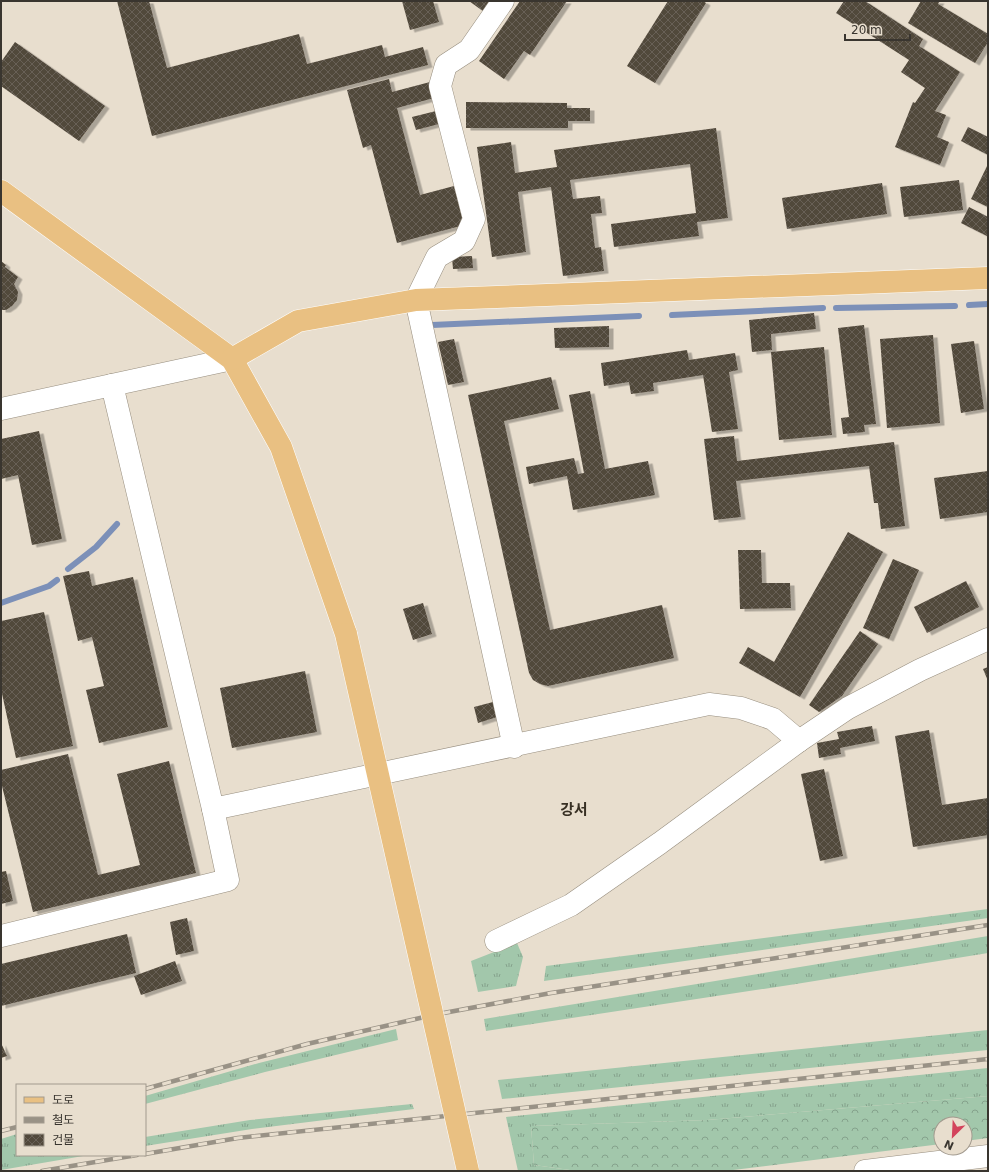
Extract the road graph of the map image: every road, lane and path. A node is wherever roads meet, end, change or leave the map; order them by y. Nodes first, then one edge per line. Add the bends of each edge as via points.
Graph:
1 (503, 1) edge
2 (1, 192) edge
3 (988, 278) edge
4 (416, 300) junction
5 (232, 359) junction
6 (112, 385) junction
7 (1, 409) edge
8 (988, 639) edge
9 (799, 741) junction
10 (514, 747) junction
11 (214, 810) junction
12 (1, 936) edge
13 (496, 941) dead end
14 (988, 1156) edge
15 (468, 1171) edge
16 (864, 1171) edge

1 - 4 street via 469,50 446,65 440,86 474,219 464,241 437,257
2 - 5 main road
3 - 4 main road
4 - 5 main road via 298,321
4 - 10 street
5 - 6 street
5 - 15 main road, bridge via 281,447 346,634
6 - 7 street
6 - 11 street
8 - 9 street via 920,670 848,708
9 - 10 street via 773,719 741,708 709,704
9 - 13 street via 571,905
10 - 11 street
11 - 12 street via 228,880
14 - 16 street

